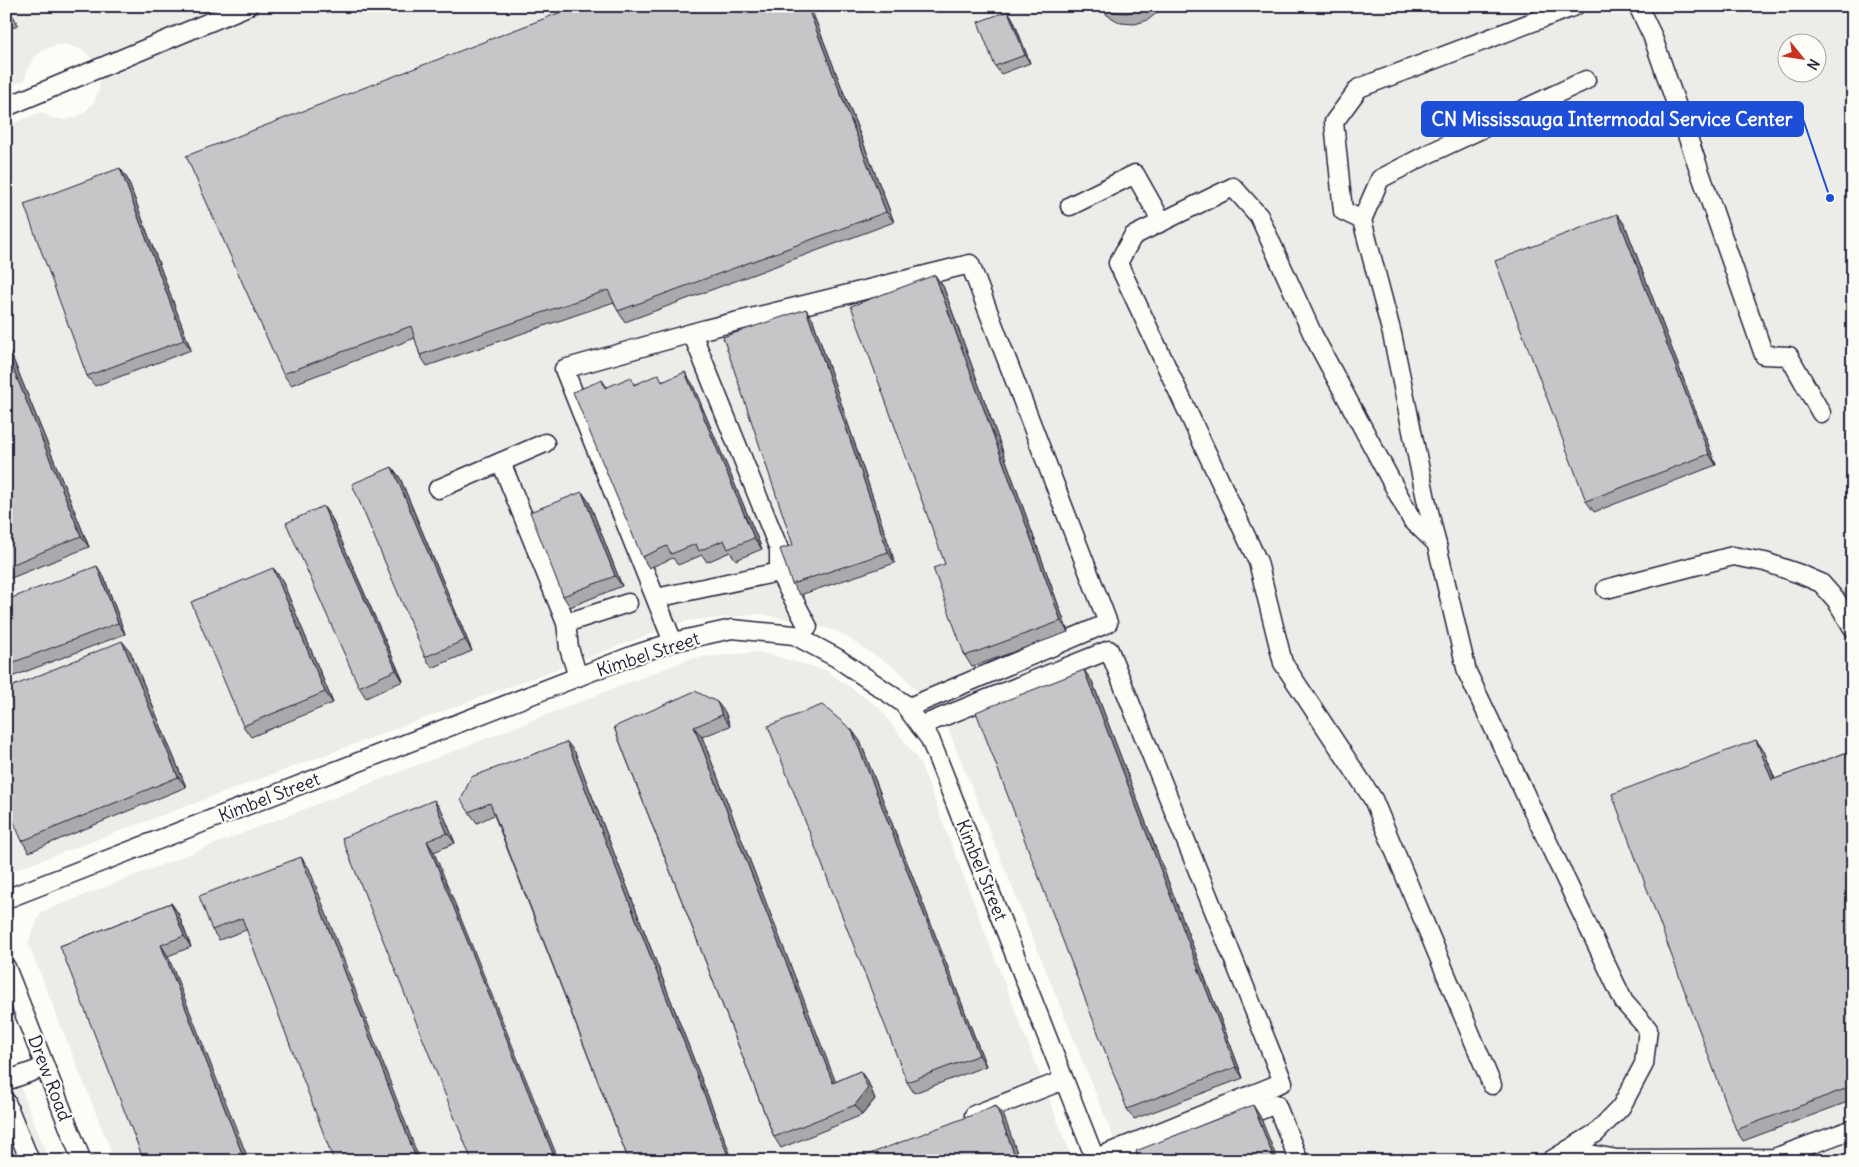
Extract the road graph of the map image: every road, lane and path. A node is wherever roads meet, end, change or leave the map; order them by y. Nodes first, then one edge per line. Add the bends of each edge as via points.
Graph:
1 (248, 6) edge
2 (1575, 6) edge
3 (1638, 6) edge
4 (1586, 80) dead end
5 (6, 107) edge
6 (1070, 206) dead end
7 (1362, 220) junction
8 (1162, 222) junction
9 (692, 332) junction
10 (1822, 413) dead end
11 (545, 443) dead end
12 (501, 462) junction
13 (438, 489) dead end
14 (1437, 544) junction
15 (779, 572) junction
16 (1606, 589) dead end
17 (656, 598) junction
18 (628, 603) dead end
19 (566, 623) junction
20 (808, 627) dead end
21 (1853, 628) edge
22 (673, 642) junction
23 (578, 677) junction
24 (907, 708) junction
25 (920, 726) junction
26 (6, 899) edge
27 (6, 967) edge
28 (45, 1067) junction
29 (1064, 1080) junction
30 (6, 1081) edge
31 (1492, 1085) dead end
32 (6, 1102) edge
33 (961, 1121) edge
34 (1853, 1129) edge
35 (1568, 1150) junction
36 (1804, 1154) edge
37 (1096, 1160) edge
38 (30, 1161) edge
39 (82, 1161) edge
40 (1127, 1161) edge
41 (1299, 1161) edge
42 (1550, 1161) edge

1 - 5 street
2 - 7 street via 1359,88 1334,122 1343,211
3 - 10 street via 1652,35 1764,355 1789,356
4 - 7 street via 1380,179
6 - 8 street via 1135,174
7 - 14 street via 1392,334
8 - 14 street via 1233,187 1259,216 1312,335 1412,520
8 - 31 street via 1133,236 1118,262 1258,562 1283,663 1373,799
9 - 15 street via 779,549
9 - 17 street via 564,369
9 - 24 street via 970,264 1108,623
11 - 12 street
12 - 13 street
12 - 19 street
14 - 35 street via 1467,672 1624,1002 1648,1030 1644,1064 1621,1107 1596,1133
15 - 17 street
15 - 20 street
16 - 21 street via 1733,556 1766,562 1821,583
17 - 22 street
18 - 19 street
19 - 23 street via 568,648
22 - 23 street, Kimbel Street
22 - 24 street, Kimbel Street via 732,629 794,635 837,658
23 - 26 street, Kimbel Street
24 - 25 street, Kimbel Street
25 - 29 street, Kimbel Street via 930,739
25 - 37 street via 1109,650 1283,1082
27 - 28 street, Drew Road
28 - 30 street
28 - 39 street, Drew Road
29 - 33 street
29 - 37 street, Kimbel Street
32 - 38 street
34 - 36 street
35 - 36 street via 1617,1159 1774,1158
35 - 42 street
40 - 41 street via 1276,1104

